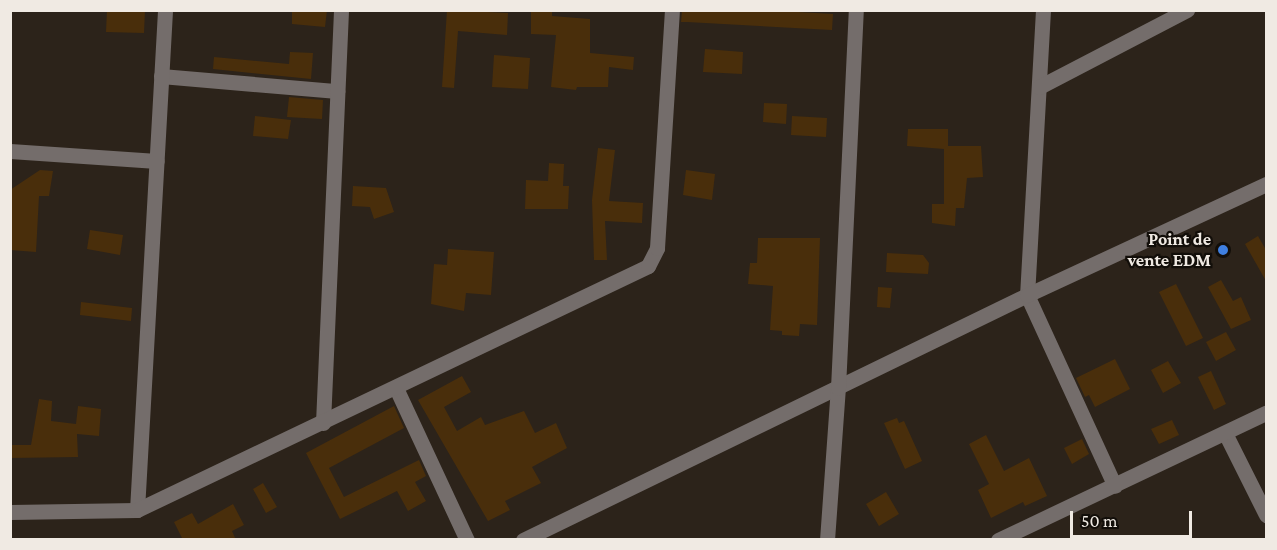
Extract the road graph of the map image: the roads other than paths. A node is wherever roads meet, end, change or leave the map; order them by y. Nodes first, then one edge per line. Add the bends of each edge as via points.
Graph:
1 (165, 10) edge
2 (340, 10) edge
3 (672, 10) edge
4 (856, 10) edge
5 (1043, 10) edge
6 (1187, 10) edge
7 (161, 76) junction
8 (1039, 87) junction
9 (337, 91) junction
10 (10, 152) edge
11 (157, 161) junction
12 (1266, 184) edge
13 (1027, 295) junction
14 (396, 388) junction
15 (838, 388) junction
16 (1266, 413) edge
17 (323, 423) junction
18 (1225, 433) junction
19 (1115, 486) junction
20 (137, 510) junction
21 (10, 512) edge
22 (1266, 515) edge
23 (467, 540) edge
24 (523, 540) edge
25 (827, 540) edge
26 (998, 540) edge

1 - 7 street
2 - 9 street
3 - 14 street via 657,248 653,261
4 - 15 street
5 - 8 street
6 - 8 street
7 - 9 street
7 - 11 street
8 - 13 street
9 - 17 street
10 - 11 street
11 - 20 street
12 - 13 street
13 - 15 street
13 - 19 street
14 - 17 street
14 - 23 street
15 - 24 street
15 - 25 street
16 - 18 street
17 - 20 street
18 - 19 street
18 - 22 street
19 - 26 street
20 - 21 street

